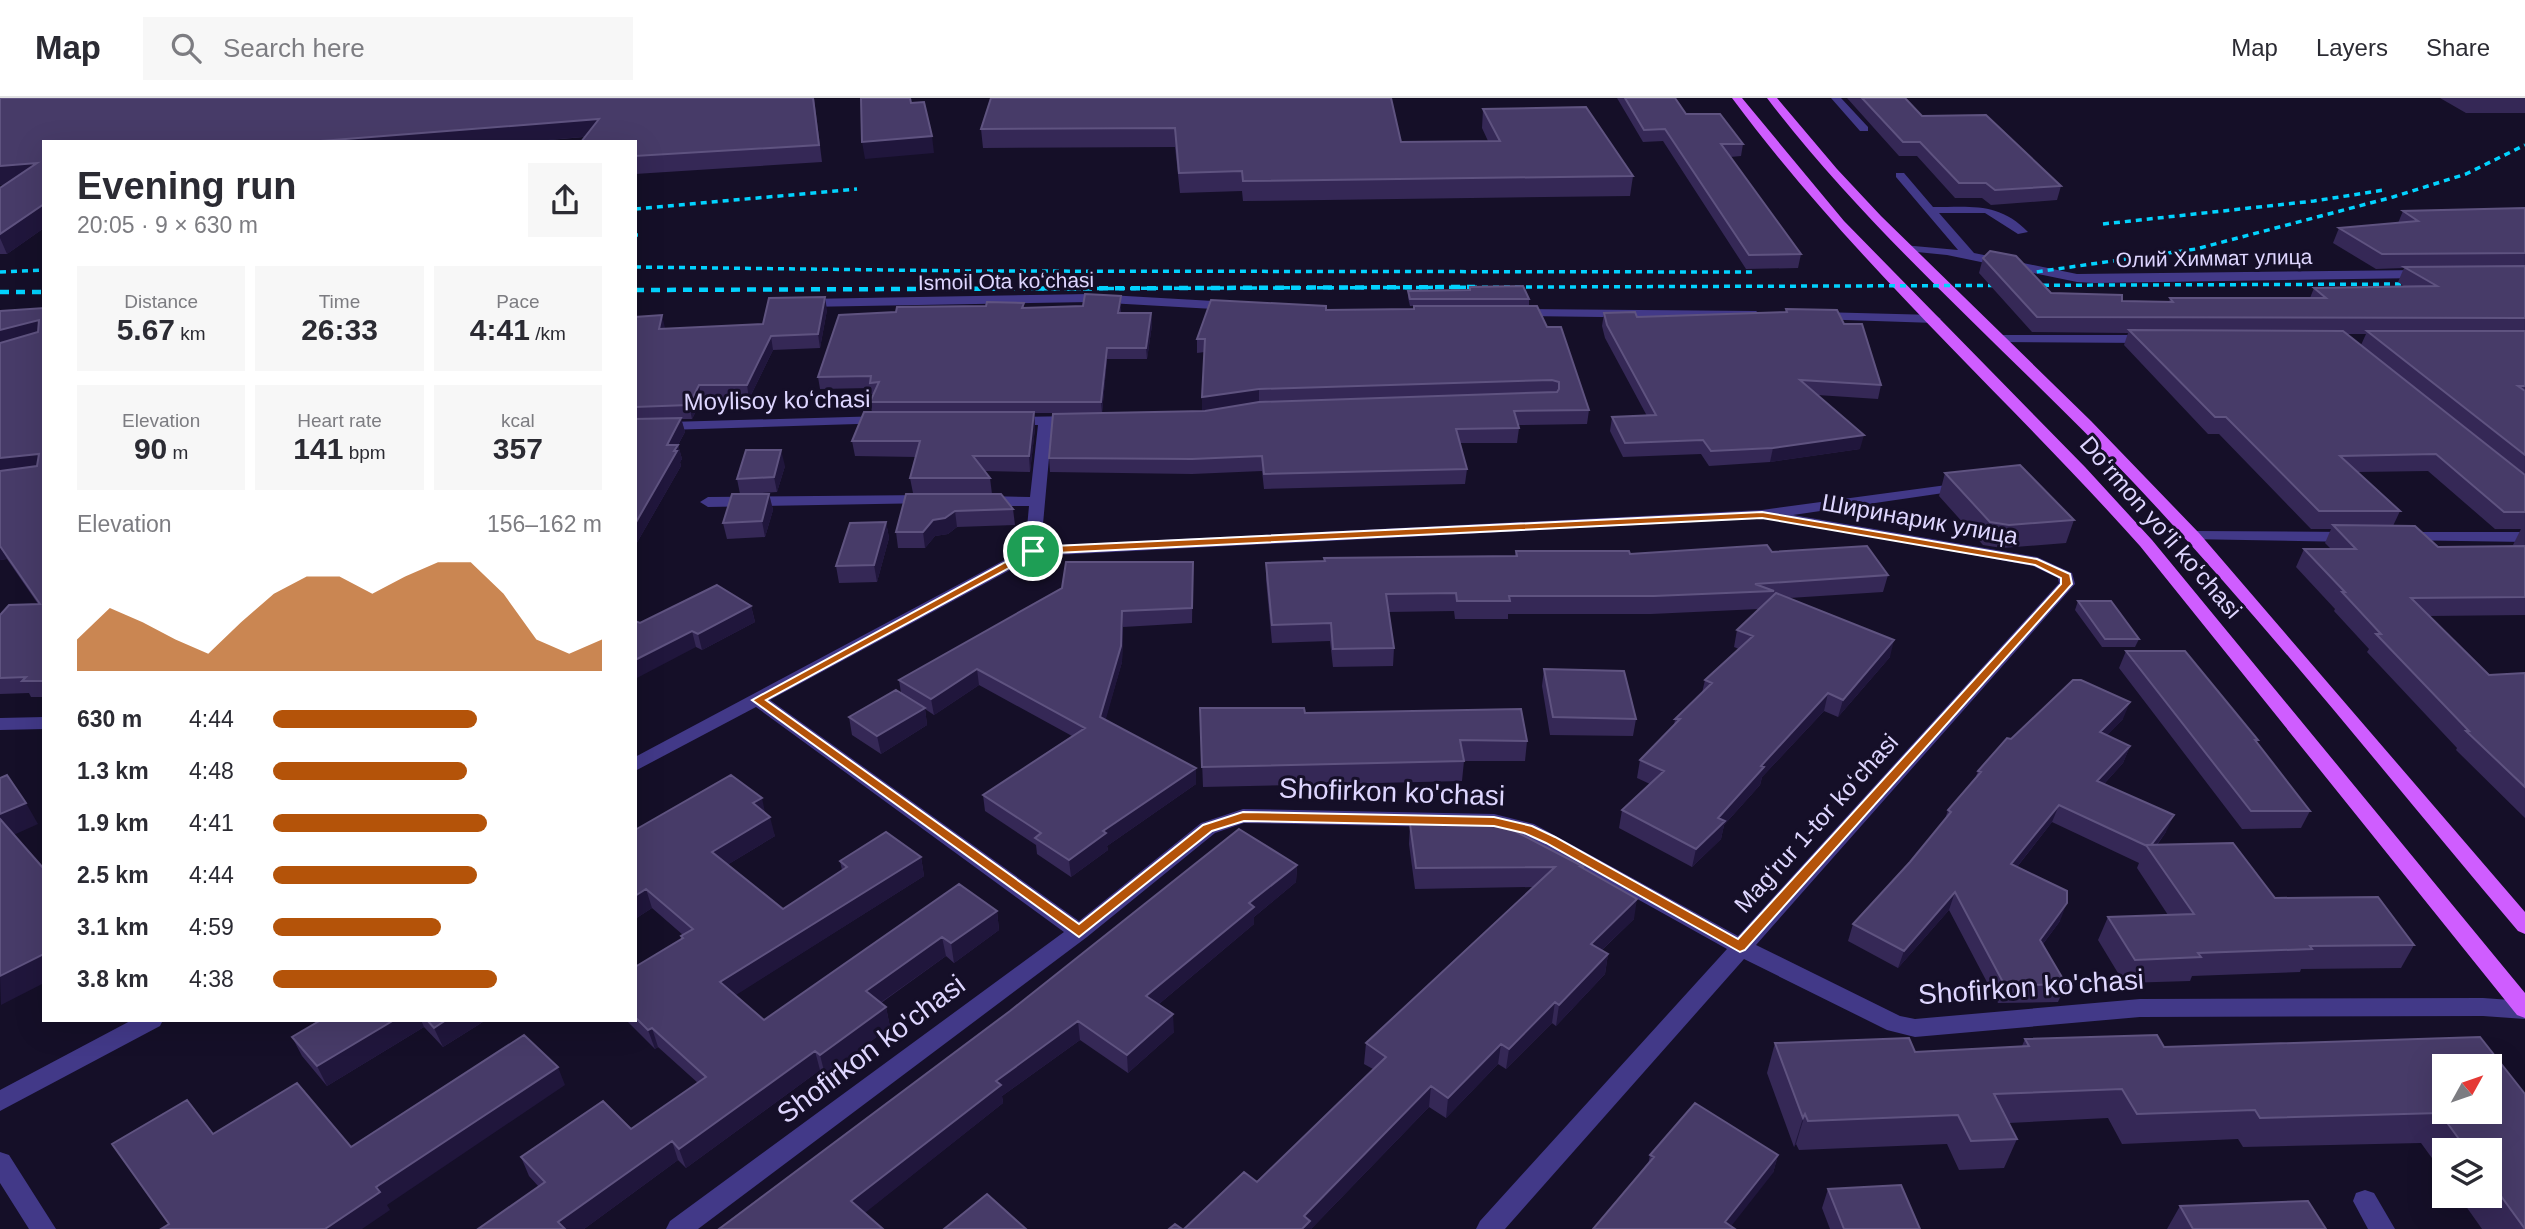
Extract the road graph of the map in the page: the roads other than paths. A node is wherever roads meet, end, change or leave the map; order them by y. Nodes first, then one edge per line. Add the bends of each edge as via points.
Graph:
1 (1737, 98) edge
2 (1772, 98) edge
3 (1836, 98) edge
4 (1864, 129) dead end
5 (1900, 175) dead end
6 (1930, 209) junction
7 (2022, 232) dead end
8 (1908, 247) junction
9 (1969, 255) junction
10 (2432, 274) edge
11 (790, 304) edge
12 (1245, 307) edge
13 (1505, 313) edge
14 (1764, 315) edge
15 (1804, 315) edge
16 (1935, 318) junction
17 (2001, 339) junction
18 (2165, 339) edge
19 (895, 420) edge
20 (1085, 420) edge
21 (1004, 421) edge
22 (1045, 421) junction
23 (637, 426) edge
24 (1976, 484) edge
25 (708, 502) dead end
26 (1037, 502) junction
27 (1762, 515) junction
28 (2193, 536) junction
29 (2363, 537) edge
30 (2390, 537) edge
31 (2525, 537) edge
32 (1033, 551) junction
33 (2066, 576) joint
34 (758, 700) junction
35 (42, 723) edge
36 (0, 724) edge
37 (637, 764) edge
38 (2525, 926) edge
39 (1079, 932) junction
40 (1740, 947) junction
41 (2525, 1009) edge
42 (148, 1022) edge
43 (0, 1101) edge
44 (0, 1162) edge
45 (2365, 1200) dead end
46 (43, 1229) edge
47 (679, 1229) edge
48 (1489, 1229) edge
49 (2382, 1229) edge

1 - 16 main road, Do‘rmon yo‘li ko‘chasi via 1840,223
2 - 8 main road, Do‘rmon yo‘li ko‘chasi via 1833,171
3 - 4 street
5 - 6 street
6 - 7 street via 1986,210
6 - 9 street
8 - 9 street, Олий Химмат улица
8 - 17 main road, Do‘rmon yo‘li ko‘chasi
9 - 10 street, Олий Химмат улица via 2095,279
11 - 12 street, Ismoil Ota koʻchasi via 1091,298
13 - 14 street
15 - 16 street
16 - 41 main road, Do‘rmon yo‘li ko‘chasi via 2146,543
17 - 18 street
17 - 28 main road, Do‘rmon yo‘li ko‘chasi
19 - 23 street, Moylisoy koʻchasi
20 - 22 street
21 - 22 street
22 - 26 street
24 - 27 street
25 - 26 street
26 - 32 street
27 - 32 street
27 - 33 street, Ширинарик улица via 2037,562
28 - 29 street
28 - 38 main road, Do‘rmon yo‘li ko‘chasi
30 - 31 street
32 - 34 street
33 - 40 street, Magʻrur 1-tor koʻchasi via 2067,584
34 - 37 street
34 - 39 street
35 - 36 street
39 - 40 street, Shofirkon ko'chasi via 1208,828 1243,816 1494,821 1551,840
39 - 47 street, Shofirkon ko'chasi
40 - 41 street, Shofirkon ko'chasi via 1895,1024 1915,1028 2140,1008
40 - 48 street, Magʻrur 1-tor koʻchasi
42 - 43 street
44 - 46 street
45 - 49 street

